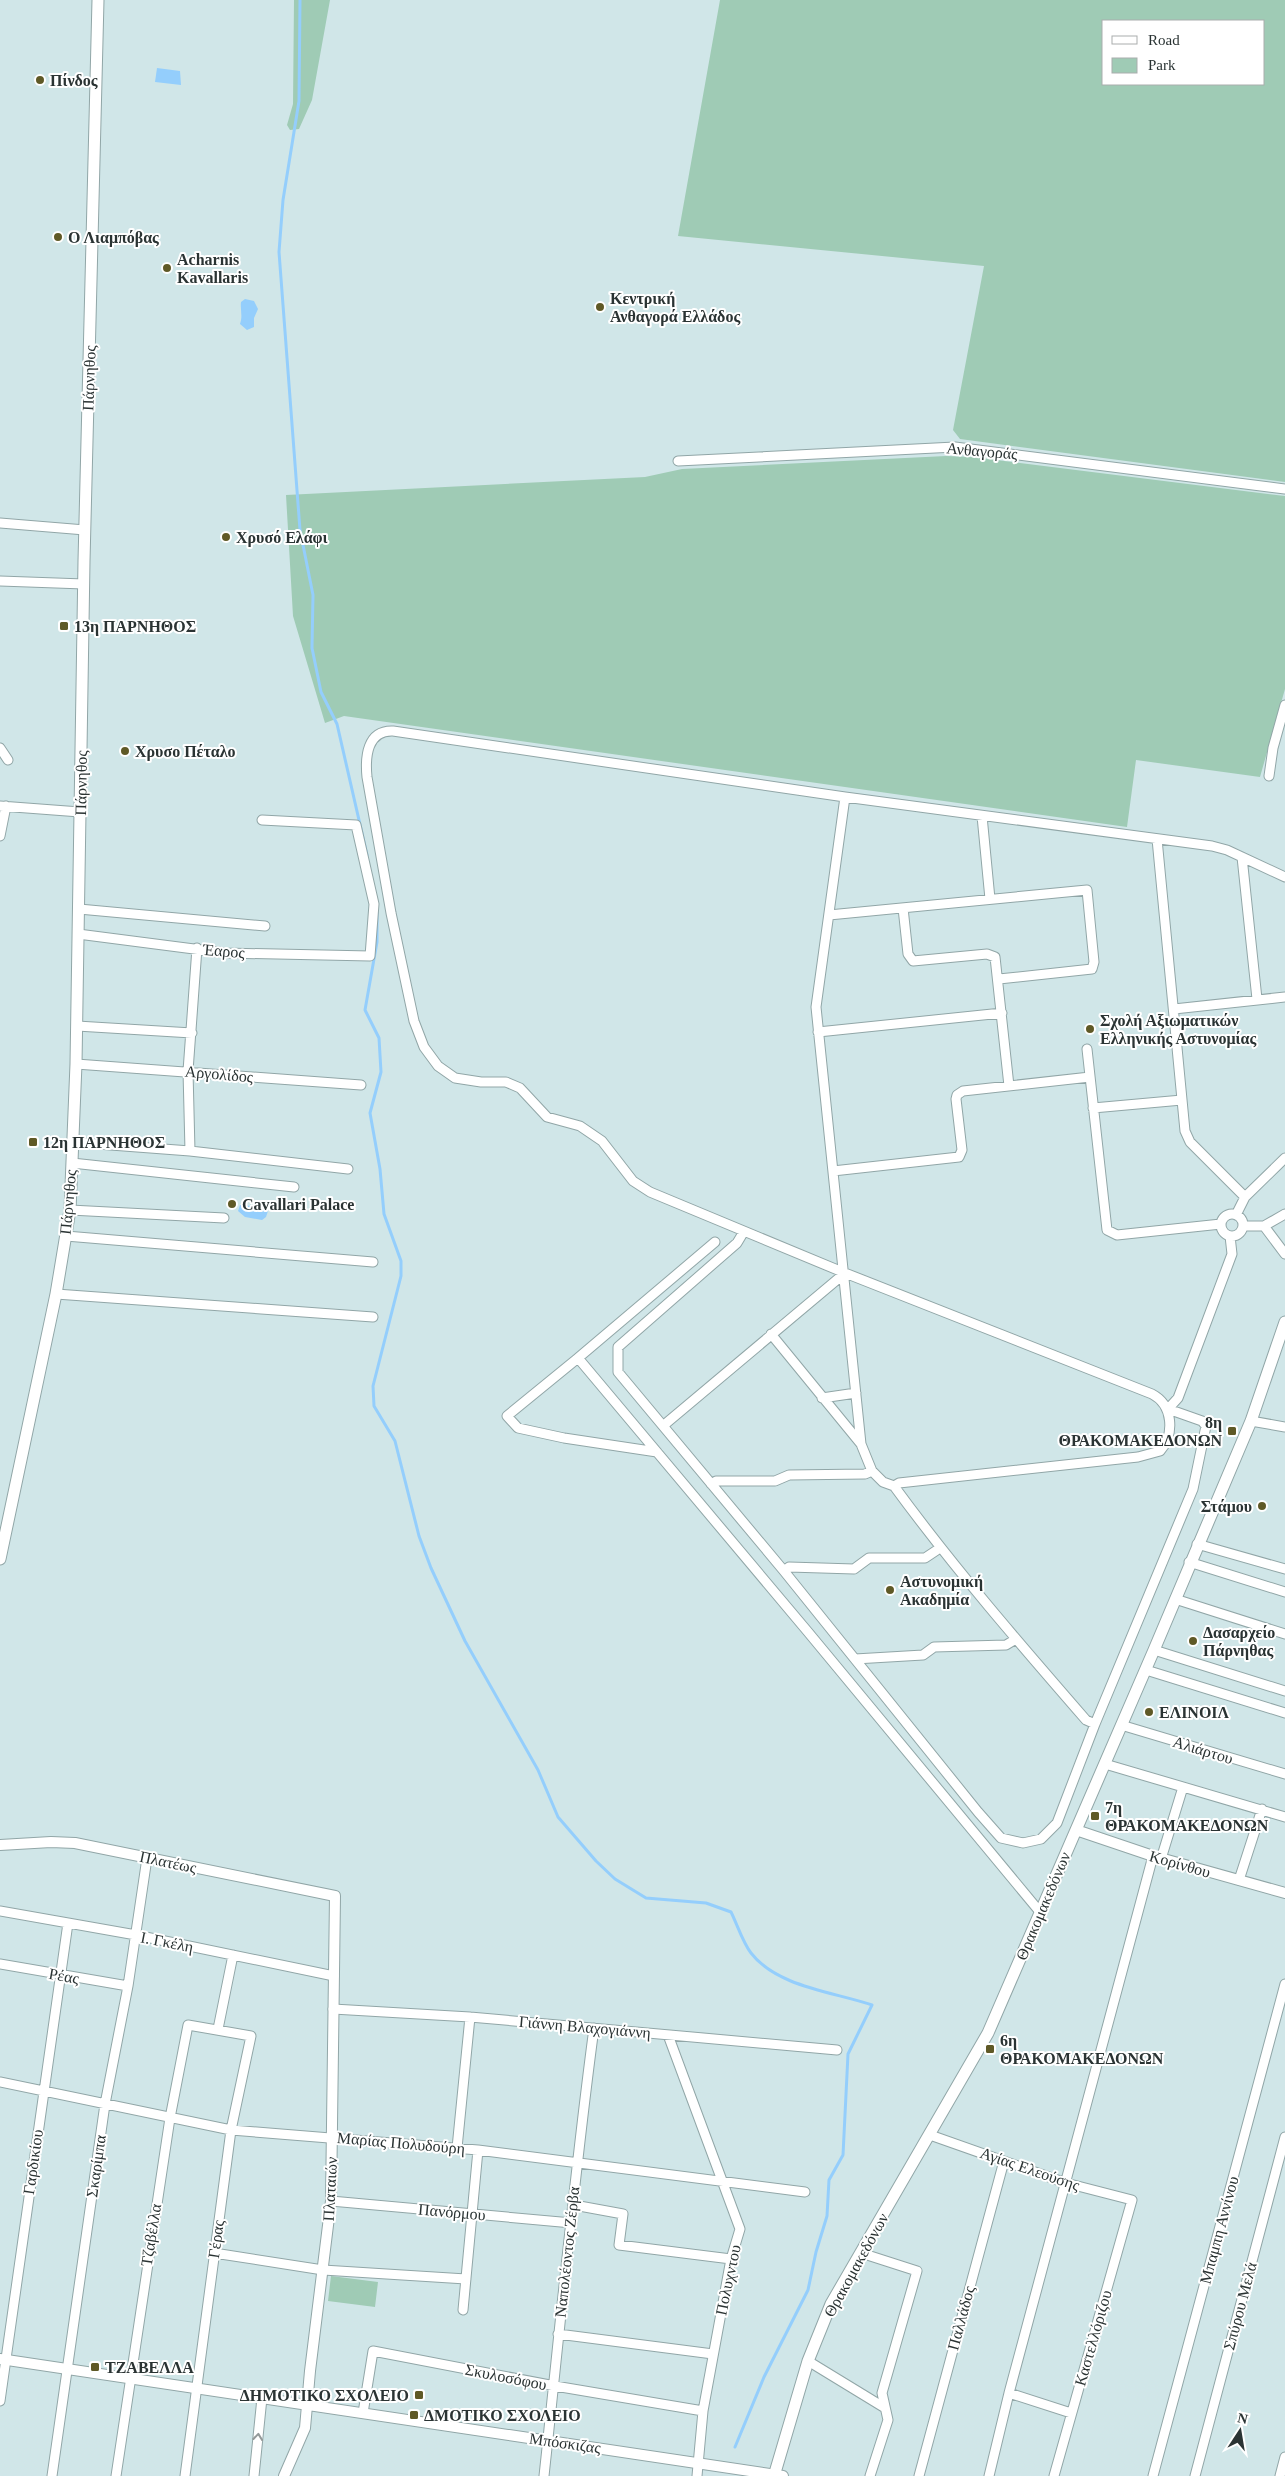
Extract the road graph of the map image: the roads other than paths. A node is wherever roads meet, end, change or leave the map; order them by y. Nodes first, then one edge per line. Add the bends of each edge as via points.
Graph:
1 (98, 0) edge
2 (678, 461) dead end
3 (1285, 489) edge
4 (0, 523) edge
5 (86, 530) junction
6 (0, 581) edge
7 (84, 584) junction
8 (1285, 705) edge
9 (0, 748) edge
10 (8, 760) dead end
11 (1269, 776) dead end
12 (845, 797) junction
13 (3, 806) edge
14 (80, 812) junction
15 (982, 816) junction
16 (262, 820) dead end
17 (0, 836) edge
18 (1157, 839) junction
19 (1242, 857) junction
20 (1285, 877) edge
21 (990, 899) junction
22 (903, 908) junction
23 (79, 910) junction
24 (829, 915) junction
25 (265, 926) dead end
26 (78, 934) junction
27 (197, 948) junction
28 (999, 979) junction
29 (1285, 997) edge
30 (1257, 999) junction
31 (1174, 1008) junction
32 (1002, 1013) junction
33 (77, 1026) junction
34 (818, 1032) junction
35 (192, 1033) junction
36 (1087, 1049) dead end
37 (76, 1064) junction
38 (188, 1071) junction
39 (1090, 1077) junction
40 (361, 1085) dead end
41 (1009, 1086) junction
42 (1182, 1100) junction
43 (1093, 1108) junction
44 (72, 1142) junction
45 (190, 1151) junction
46 (1285, 1158) edge
47 (72, 1163) junction
48 (348, 1169) dead end
49 (833, 1170) junction
50 (294, 1187) dead end
51 (1245, 1197) junction
52 (70, 1210) junction
53 (1285, 1214) edge
54 (1236, 1215) junction
55 (224, 1218) dead end
56 (1221, 1224) junction
57 (1243, 1226) junction
58 (1264, 1226) junction
59 (743, 1232) junction
60 (66, 1236) junction
61 (1230, 1236) junction
62 (715, 1242) dead end
63 (1285, 1254) edge
64 (372, 1262) dead end
65 (844, 1273) junction
66 (56, 1294) junction
67 (373, 1317) dead end
68 (1285, 1322) edge
69 (771, 1334) junction
70 (1282, 1344) edge
71 (578, 1358) junction
72 (856, 1393) junction
73 (822, 1398) junction
74 (1168, 1409) junction
75 (1251, 1420) junction
76 (664, 1425) junction
77 (1285, 1427) edge
78 (861, 1444) junction
79 (657, 1452) junction
80 (872, 1471) junction
81 (712, 1484) junction
82 (894, 1486) junction
83 (1197, 1544) junction
84 (940, 1548) junction
85 (0, 1559) edge
86 (1189, 1562) junction
87 (1285, 1569) edge
88 (784, 1571) junction
89 (1285, 1592) edge
90 (1175, 1599) junction
91 (1285, 1634) edge
92 (1016, 1639) junction
93 (1154, 1650) junction
94 (855, 1659) junction
95 (1146, 1670) junction
96 (1285, 1691) edge
97 (1285, 1712) edge
98 (1095, 1724) junction
99 (1122, 1726) junction
100 (1105, 1764) junction
101 (1285, 1774) edge
102 (1183, 1787) junction
103 (1262, 1809) junction
104 (1285, 1817) edge
105 (1076, 1830) junction
106 (0, 1845) edge
107 (147, 1858) junction
108 (1157, 1858) junction
109 (1239, 1880) junction
110 (1285, 1893) edge
111 (335, 1896) joint
112 (0, 1910) edge
113 (1040, 1912) junction
114 (68, 1923) junction
115 (136, 1935) junction
116 (233, 1955) junction
117 (0, 1964) edge
118 (60, 1976) junction
119 (334, 1976) junction
120 (1285, 1984) edge
121 (128, 1986) junction
122 (334, 2008) junction
123 (470, 2017) junction
124 (594, 2028) junction
125 (218, 2029) junction
126 (668, 2035) junction
127 (837, 2050) dead end
128 (0, 2082) edge
129 (43, 2092) junction
130 (105, 2104) junction
131 (170, 2118) junction
132 (230, 2130) junction
133 (930, 2135) junction
134 (1285, 2136) edge
135 (332, 2138) junction
136 (457, 2148) junction
137 (478, 2150) junction
138 (577, 2161) junction
139 (1004, 2161) junction
140 (720, 2180) junction
141 (1066, 2183) junction
142 (805, 2192) dead end
143 (1132, 2200) joint
144 (331, 2201) junction
145 (574, 2205) junction
146 (473, 2214) junction
147 (572, 2223) junction
148 (214, 2253) junction
149 (860, 2254) junction
150 (731, 2260) junction
151 (323, 2270) junction
152 (466, 2279) junction
153 (463, 2310) dead end
154 (558, 2334) junction
155 (713, 2354) junction
156 (3, 2359) edge
157 (808, 2361) junction
158 (68, 2370) junction
159 (129, 2379) junction
160 (555, 2386) junction
161 (197, 2389) junction
162 (1009, 2394) junction
163 (262, 2398) junction
164 (0, 2401) edge
165 (308, 2405) junction
166 (885, 2408) junction
167 (703, 2411) junction
168 (363, 2413) junction
169 (1072, 2413) junction
170 (548, 2440) junction
171 (1285, 2457) edge
172 (697, 2462) junction
173 (777, 2475) edge
174 (52, 2476) edge
175 (116, 2476) edge
176 (185, 2476) edge
177 (254, 2476) edge
178 (284, 2476) edge
179 (544, 2476) edge
180 (696, 2476) edge
181 (870, 2476) edge
182 (919, 2476) edge
183 (989, 2476) edge
184 (1054, 2476) edge
185 (1153, 2476) edge
186 (1195, 2476) edge
187 (1280, 2476) edge

1 - 5 main road, Πάρνηθος
2 - 3 street, Ανθαγοράς via 956,447
4 - 5 street
5 - 7 main road, Πάρνηθος
6 - 7 street
7 - 14 main road, Πάρνηθος
8 - 11 street
9 - 10 street
12 - 15 street
12 - 24 street
12 - 59 street via 393,730 377,735 368,750 369,790 414,1021 424,1047 438,1066 455,1078 514,1084 547,1117 580,1126 602,1141 633,1181 650,1192
13 - 14 street
13 - 17 street
14 - 23 main road, Πάρνηθος
15 - 18 street
15 - 21 street
16 - 27 street, Έαρος via 356,825 374,904 370,956 225,953
18 - 19 street via 1220,848
18 - 31 street
19 - 20 street
19 - 30 street
21 - 22 street
21 - 28 street via 1087,890 1092,969
22 - 24 street
22 - 28 street via 909,958 916,961 992,955 997,961
23 - 25 street
23 - 26 main road, Πάρνηθος
24 - 34 street via 816,1007
26 - 27 street, Έαρος
26 - 33 main road, Πάρνηθος
27 - 35 street
28 - 32 street
29 - 30 street
30 - 31 street
31 - 42 street
32 - 34 street
32 - 41 street
33 - 35 street
33 - 37 main road, Πάρνηθος
34 - 49 street
35 - 38 street
36 - 39 street
37 - 38 street, Αργολίδος
37 - 44 main road, Πάρνηθος
38 - 40 street, Αργολίδος
38 - 45 street
39 - 41 street
39 - 43 street
41 - 49 street via 963,1091 957,1095 962,1150 959,1156
42 - 43 street
42 - 51 street via 1187,1137
43 - 56 street via 1107,1230 1117,1235
44 - 45 street
44 - 47 main road, Πάρνηθος
45 - 48 street
46 - 51 street
47 - 50 street
47 - 52 main road, Πάρνηθος
49 - 65 street
51 - 54 street
52 - 55 street
52 - 60 main road, Πάρνηθος
53 - 58 street
54 - 56 street via 1226,1215
54 - 57 street via 1242,1219
56 - 61 street via 1224,1233
57 - 58 street
57 - 61 street via 1238,1234
58 - 63 street
59 - 65 street
59 - 76 street via 737,1243 618,1348 618,1372
60 - 64 street
60 - 66 main road, Πάρνηθος
61 - 74 street via 1232,1254 1178,1398
62 - 71 street
65 - 69 street
65 - 72 street
65 - 74 street via 1152,1394 1161,1399
66 - 67 street
66 - 85 main road, Πάρνηθος
68 - 70 main road, Θρακομακεδόνων
69 - 73 street
69 - 76 street
70 - 75 main road, Θρακομακεδόνων
71 - 79 street
71 - 79 street via 507,1416 518,1428
72 - 73 street
72 - 78 street
73 - 78 street
74 - 82 street via 1168,1437 1160,1451 1138,1457 898,1483
74 - 98 street via 1202,1421 1206,1426 1193,1489
75 - 77 street
75 - 83 main road, Θρακομακεδόνων
76 - 81 street
78 - 80 street
79 - 113 street
80 - 81 street via 865,1474 789,1475 775,1481
80 - 82 street via 883,1482
81 - 88 street
82 - 84 street
83 - 86 main road, Θρακομακεδόνων
83 - 87 street
84 - 88 street via 925,1558 869,1558 854,1569 789,1567
84 - 92 street
86 - 89 street
86 - 90 main road, Θρακομακεδόνων
88 - 94 street
90 - 91 street
90 - 93 main road, Θρακομακεδόνων
92 - 94 street via 1006,1645 934,1646 923,1655
92 - 98 street via 1086,1720
93 - 95 main road, Θρακομακεδόνων
93 - 96 street
94 - 98 street via 978,1812 1001,1838 1013,1842 1041,1839 1057,1823
95 - 97 street
95 - 99 main road, Θρακομακεδόνων
99 - 100 main road, Θρακομακεδόνων
99 - 101 street, Αλιάρτου
100 - 102 street
100 - 105 main road, Θρακομακεδόνων
102 - 103 street
102 - 108 street
103 - 104 street
103 - 109 street
105 - 108 street, Κορίνθου
105 - 113 main road, Θρακομακεδόνων
106 - 107 street, Πλατέως via 62,1842
107 - 111 street, Πλατέως
107 - 115 street, Σκαρίμπα
108 - 109 street, Κορίνθου
108 - 141 street
109 - 110 street, Κορίνθου
111 - 119 street, Πλαταιών
112 - 114 street, Ι. Γκέλη
113 - 133 main road, Θρακομακεδόνων via 988,2033
114 - 115 street, Ι. Γκέλη
114 - 118 street, Γαρδικίου
115 - 116 street, Ι. Γκέλη
115 - 121 street, Σκαρίμπα
116 - 119 street, Ι. Γκέλη
116 - 125 street
117 - 118 street, Ρέας
118 - 121 street, Ρέας
118 - 129 street, Γαρδικίου
119 - 122 street, Πλαταιών
120 - 185 street, Μπαμπη Αννίνου
121 - 130 street, Σκαρίμπα
122 - 123 street, Γιάννη Βλαχογιάννη
122 - 135 street, Πλαταιών
123 - 124 street, Γιάννη Βλαχογιάννη
123 - 136 street
124 - 126 street, Γιάννη Βλαχογιάννη
124 - 138 street, Ναπολέοντος Ζέρβα
125 - 131 street, Τζαβέλλα via 188,2025
125 - 132 street, Γέρας via 251,2036
126 - 127 street, Γιάννη Βλαχογιάννη
126 - 140 street, Πολυχντου
128 - 129 street, Μαρίας Πολυδούρη
129 - 130 street, Μαρίας Πολυδούρη
129 - 156 street, Γαρδικίου
130 - 131 street, Μαρίας Πολυδούρη
130 - 158 street, Σκαρίμπα
131 - 132 street, Μαρίας Πολυδούρη
131 - 159 street, Τζαβέλλα
132 - 135 street, Μαρίας Πολυδούρη
132 - 148 street, Γέρας
133 - 139 street, Αγίας Ελεούσης
133 - 149 main road, Θρακομακεδόνων
134 - 186 street, Σπύρου Μελά
135 - 136 street, Μαρίας Πολυδούρη
135 - 144 street, Πλαταιών
136 - 137 street, Μαρίας Πολυδούρη
137 - 138 street, Μαρίας Πολυδούρη
137 - 146 street
138 - 140 street, Μαρίας Πολυδούρη
138 - 145 street, Ναπολέοντος Ζέρβα
139 - 141 street, Αγίας Ελεούσης
139 - 182 street, Παλλάδος
140 - 142 street, Μαρίας Πολυδούρη
140 - 150 street, Πολυχντου via 740,2229
141 - 143 street, Αγίας Ελεούσης
141 - 162 street
143 - 169 street, Καστελλόριζου
144 - 146 street, Πανόρμου
144 - 151 street, Πλαταιών
145 - 147 street, Ναπολέοντος Ζέρβα
145 - 150 street via 623,2214 619,2245
146 - 147 street, Πανόρμου
146 - 152 street
147 - 154 street, Ναπολέοντος Ζέρβα
148 - 151 street
148 - 161 street, Γέρας
149 - 157 main road, Θρακομακεδόνων via 831,2304
149 - 166 street via 917,2271 882,2393
150 - 155 street, Πολυχντου
151 - 152 street
151 - 165 street, Πλαταιών
152 - 153 street
154 - 155 street
154 - 160 street, Ναπολέοντος Ζέρβα
155 - 167 street, Πολυχντου
156 - 158 street, Μπόσκιζας
156 - 164 street, Γαρδικίου
157 - 166 street
157 - 173 main road, Θρακομακεδόνων
158 - 159 street, Μπόσκιζας
158 - 174 street, Σκαρίμπα
159 - 161 street, Μπόσκιζας
159 - 175 street, Τζαβέλλα
160 - 167 street, Σκυλοσόφου
160 - 168 street, Σκυλοσόφου via 373,2351
160 - 170 street, Ναπολέοντος Ζέρβα
161 - 163 street, Μπόσκιζας
161 - 176 street, Γέρας
162 - 169 street
162 - 183 street
163 - 165 street, Μπόσκιζας
177 -> 163 street
165 - 168 street, Μπόσκιζας
165 - 178 street, Πλαταιών via 306,2428
166 - 181 street via 888,2420
167 - 172 street, Πολυχντου
168 - 170 street, Μπόσκιζας
169 - 184 street, Καστελλόριζου
170 - 172 street, Μπόσκιζας
170 - 179 street, Ναπολέοντος Ζέρβα
171 - 187 street
172 - 173 street, Μπόσκιζας
172 - 180 street, Πολυχντου

